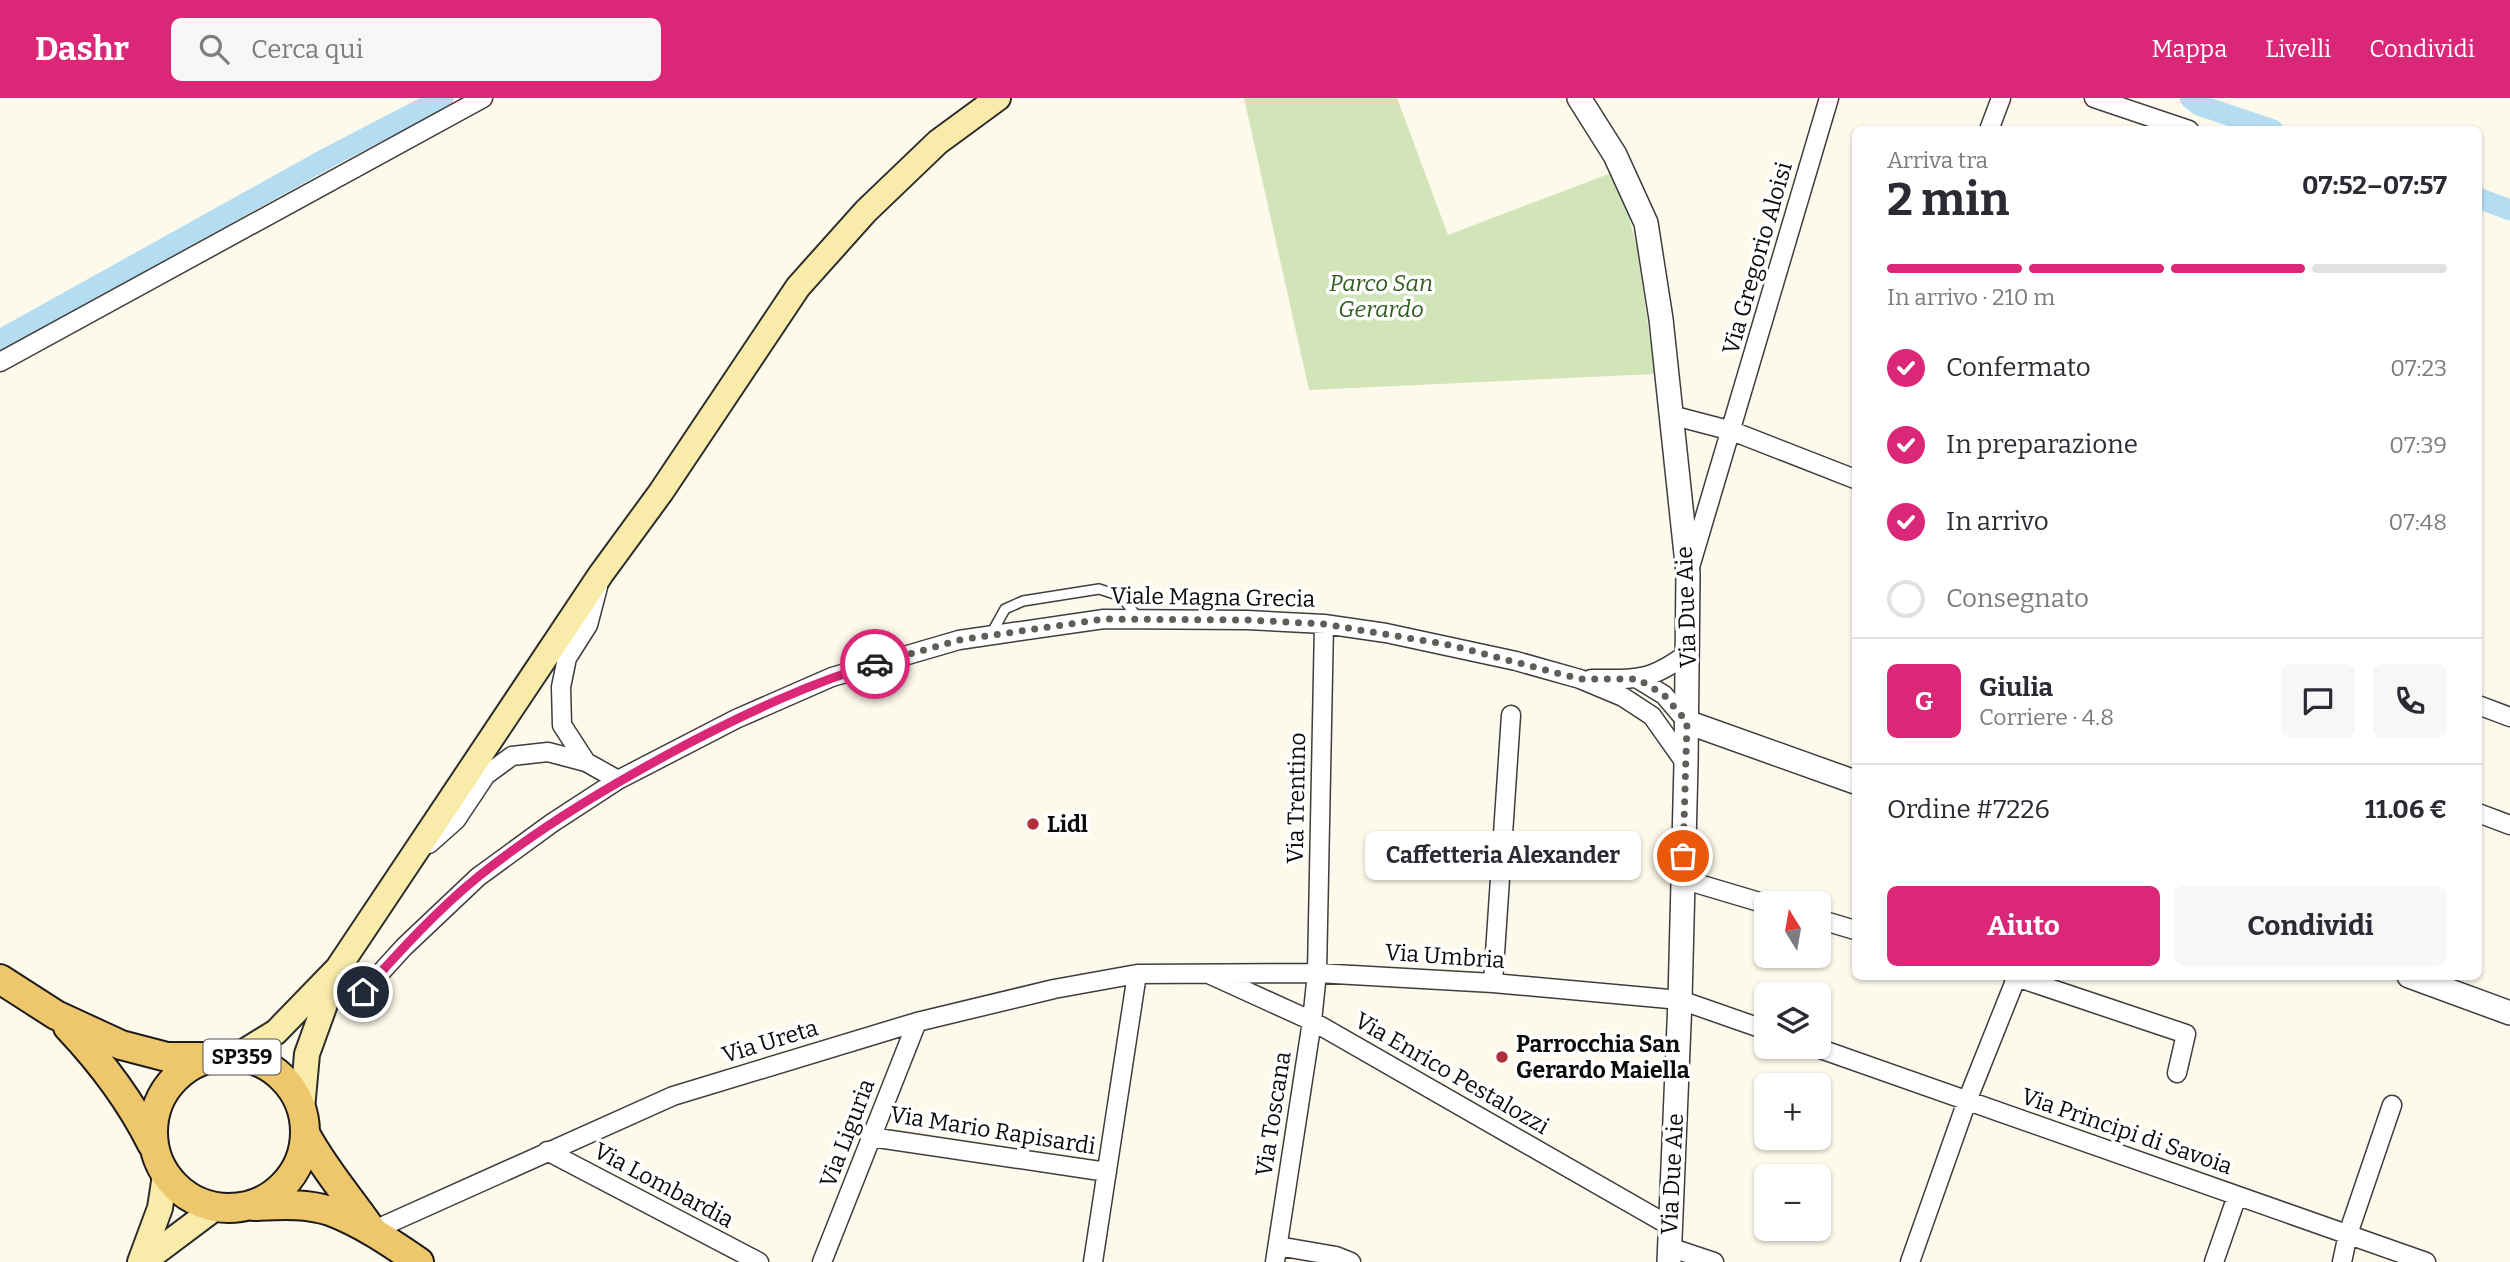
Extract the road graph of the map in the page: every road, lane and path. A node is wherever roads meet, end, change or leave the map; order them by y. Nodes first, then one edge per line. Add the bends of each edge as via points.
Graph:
1 (483, 98) edge
2 (998, 98) edge
3 (1579, 98) edge
4 (1829, 98) edge
5 (2001, 98) edge
6 (2094, 98) edge
7 (2163, 125) edge
8 (1990, 126) edge
9 (0, 362) edge
10 (1671, 415) junction
11 (1732, 431) junction
12 (1852, 478) edge
13 (1688, 573) junction
14 (601, 574) junction
15 (1139, 619) junction
16 (1324, 624) junction
17 (990, 636) junction
18 (1688, 653) junction
19 (1580, 679) junction
20 (1638, 679) junction
21 (2482, 706) edge
22 (1510, 715) dead end
23 (1652, 716) junction
24 (2510, 717) edge
25 (1687, 722) junction
26 (586, 762) junction
27 (1686, 764) junction
28 (618, 780) junction
29 (1852, 781) edge
30 (2482, 814) edge
31 (2510, 825) edge
32 (412, 858) junction
33 (1682, 879) junction
34 (1754, 900) edge
35 (1831, 923) edge
36 (1852, 929) edge
37 (338, 968) junction
38 (1205, 972) junction
39 (1317, 973) junction
40 (1137, 974) junction
41 (0, 979) edge
42 (2014, 980) edge
43 (2024, 980) edge
44 (2420, 980) edge
45 (1493, 983) junction
46 (363, 992) dead end
47 (1680, 1000) junction
48 (2510, 1013) edge
49 (56, 1015) junction
50 (1312, 1021) junction
51 (917, 1022) junction
52 (1754, 1026) edge
53 (1831, 1053) edge
54 (225, 1056) junction
55 (2176, 1073) dead end
56 (1967, 1101) junction
57 (2392, 1105) dead end
58 (304, 1122) junction
59 (871, 1137) junction
60 (153, 1147) junction
61 (547, 1151) junction
62 (1107, 1172) junction
63 (165, 1175) junction
64 (2237, 1196) junction
65 (246, 1207) junction
66 (215, 1208) junction
67 (372, 1231) junction
68 (2348, 1234) junction
69 (1670, 1245) edge
70 (1276, 1254) edge
71 (141, 1262) edge
72 (419, 1262) edge
73 (759, 1262) edge
74 (822, 1262) edge
75 (1093, 1262) edge
76 (1351, 1262) edge
77 (1714, 1262) edge
78 (1910, 1262) edge
79 (2214, 1262) edge
80 (2342, 1262) edge
81 (2426, 1262) edge

1 - 9 street
2 - 14 main road via 938,142 866,211 798,287
3 - 10 street, Via Due Aie via 1615,155 1646,223
4 - 11 street, Via Gregorio Aloisi
5 - 8 street
6 - 7 street
10 - 11 street
10 - 13 street, Via Due Aie
11 - 12 street
11 - 13 street, Via Gregorio Aloisi
13 - 18 street, Via Due Aie
14 - 26 street via 588,625 568,658 561,687 562,725
14 - 32 main road
15 - 16 street, Viale Magna Grecia
15 - 17 street, Viale Magna Grecia via 1104,619
15 - 17 lane via 1121,596 1099,589 1023,601 1005,609
16 - 19 street, Viale Magna Grecia via 1450,645
16 - 39 street, Via Trentino
17 - 28 street, Viale Magna Grecia via 959,640 832,677 736,719
18 - 20 street, Viale Magna Grecia via 1663,671
18 - 25 street, Via Due Aie
19 - 20 street, Viale Magna Grecia
19 - 23 street, Viale Magna Grecia via 1623,697
20 - 25 street via 1664,695
21 - 24 street
22 - 45 street
23 - 25 street, Viale Magna Grecia
23 - 27 street, Viale Magna Grecia
25 - 27 street, Via Due Aie
25 - 29 street
26 - 28 street
26 - 32 street via 548,752 512,756 486,775 456,820
27 - 33 street, Via Due Aie
28 - 46 street, Viale Magna Grecia via 478,877
30 - 31 street
32 - 37 main road
33 - 34 street
33 - 47 street, Via Due Aie
35 - 36 street
37 - 54 main road via 276,1031
37 - 58 main road via 307,1054
38 - 39 street, Via Umbria
38 - 40 street, Via Ureta
38 - 50 street, Via Enrico Pestalozzi
39 - 45 street, Via Umbria
39 - 50 street, Via Toscana
40 - 51 street, Via Ureta
40 - 62 street
41 - 49 main road, SP359
42 - 56 street
43 - 55 street via 2186,1034
44 - 48 street
45 - 47 street, Via Umbria
47 - 52 street
47 - 69 street, Via Due Aie
49 - 54 main road, SP359 via 121,1045 167,1057
49 - 60 main road, SP359 via 99,1060 138,1115
50 - 69 street, Via Enrico Pestalozzi
50 - 70 street, Via Toscana
51 - 59 street, Via Liguria
51 - 61 street, Via Ureta via 673,1096
53 - 56 street, Via Principi di Savoia
54 - 58 main road, SP359 via 258,1061 278,1073 293,1089
54 - 60 main road, SP359 via 191,1065 172,1080 152,1123
56 - 64 street, Via Principi di Savoia
56 - 78 street
57 - 68 street
58 - 65 main road, SP359 via 300,1160 288,1181 269,1198
58 - 67 main road, SP359 via 322,1165
59 - 62 street, Via Mario Rapisardi
59 - 74 street, Via Liguria
60 - 63 main road, SP359
61 - 67 street, Via Ureta
61 - 73 street, Via Lombardia
62 - 75 street
63 - 66 main road, SP359 via 178,1190
63 - 71 main road via 160,1208
64 - 68 street, Via Principi di Savoia
64 - 79 street
65 - 66 main road, SP359
65 - 67 main road, SP359 via 290,1205 328,1210
66 - 71 main road
67 - 72 main road, SP359
68 - 80 street
68 - 81 street, Via Principi di Savoia
69 - 77 street, Via Enrico Pestalozzi
70 - 76 street via 1336,1256

